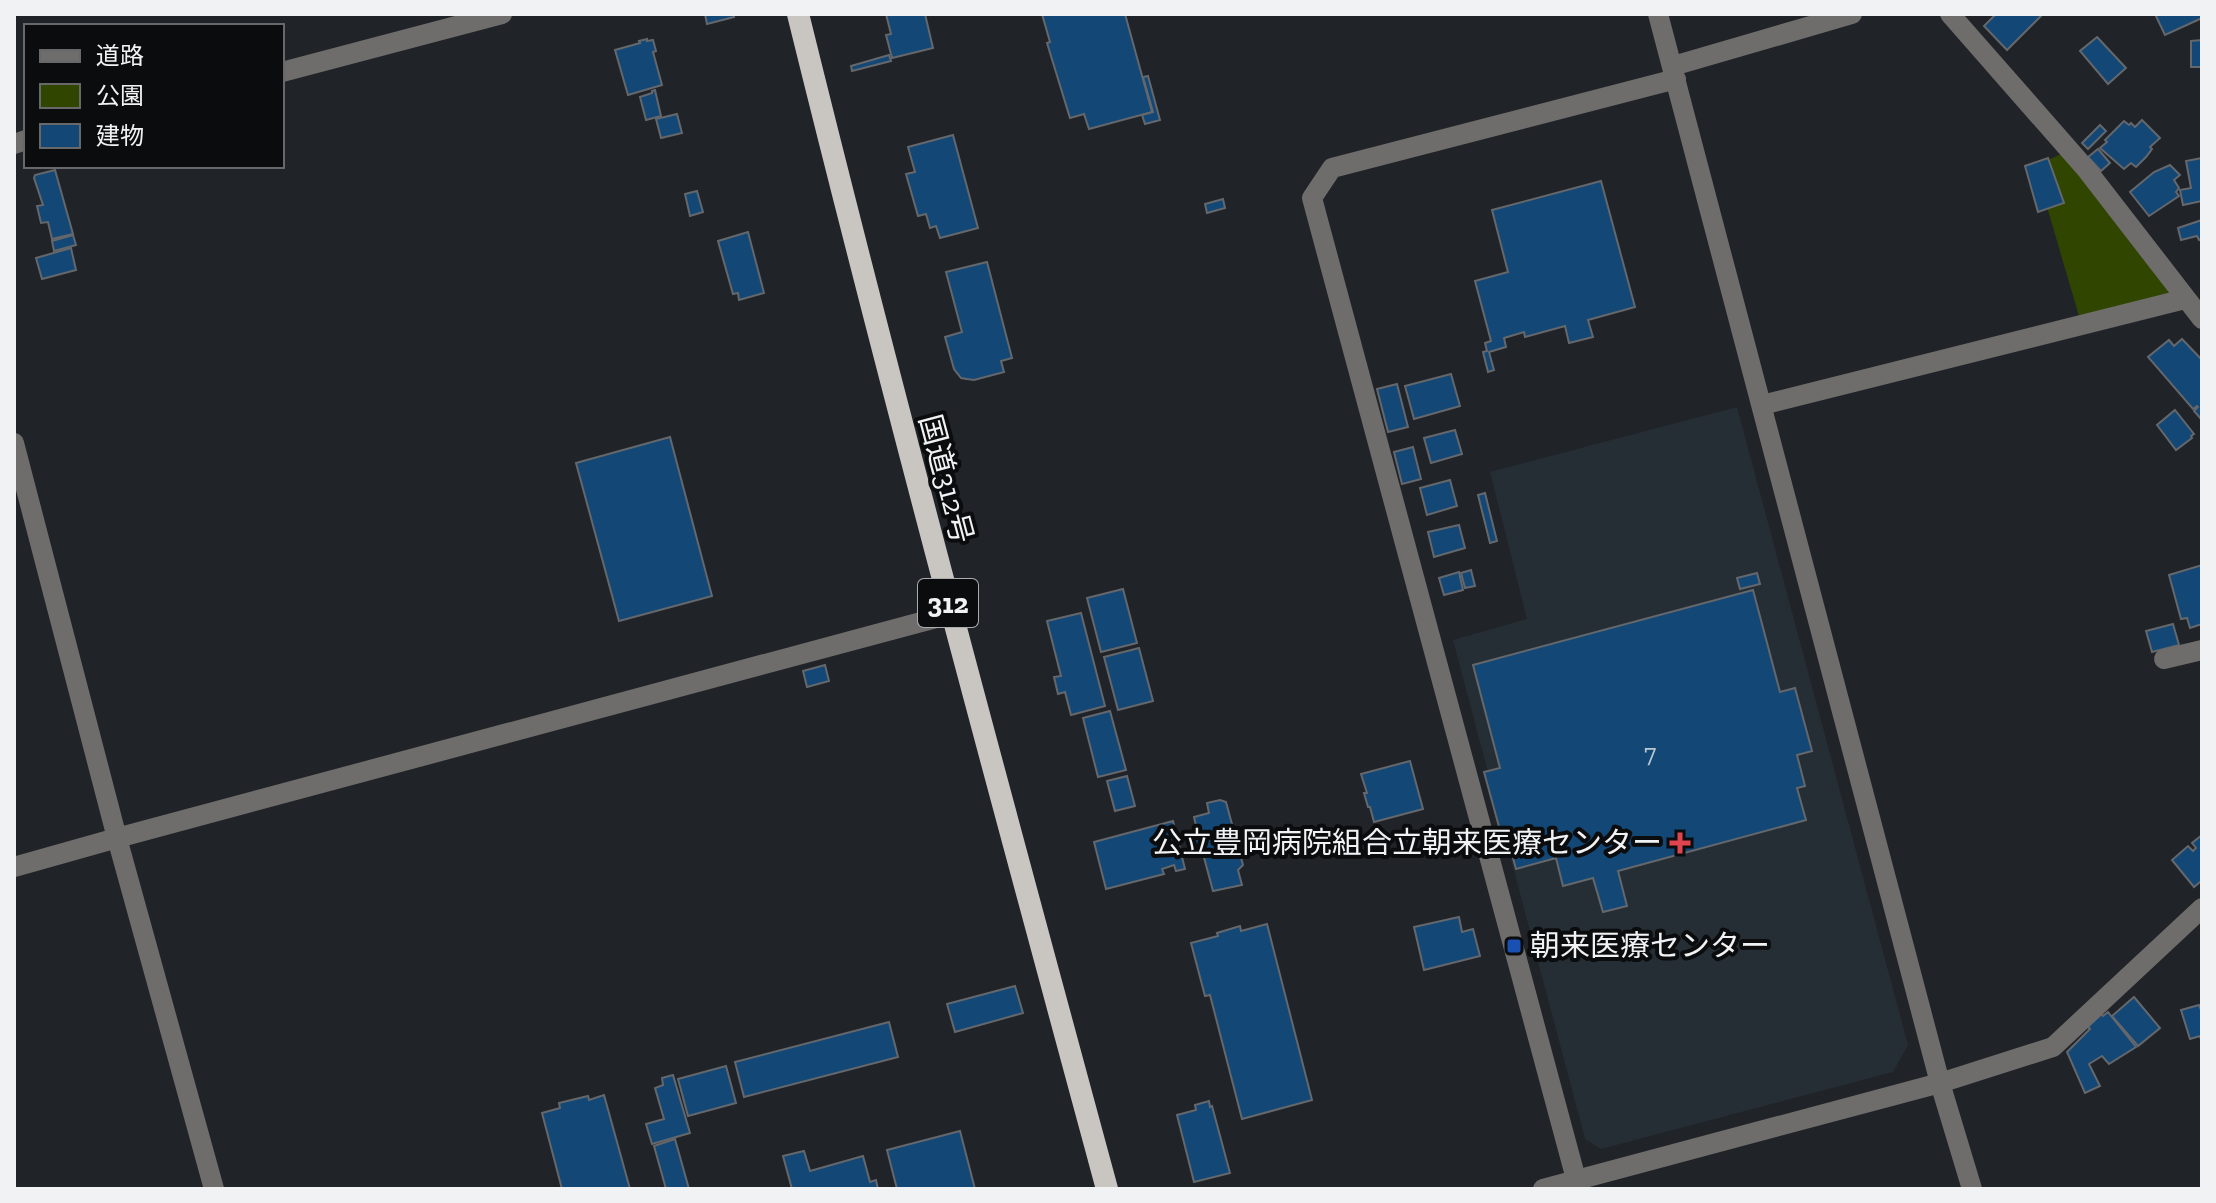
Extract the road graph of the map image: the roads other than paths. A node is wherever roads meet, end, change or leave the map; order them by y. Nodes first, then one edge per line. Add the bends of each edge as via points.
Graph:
1 (502, 14) edge
2 (798, 14) edge
3 (1658, 14) edge
4 (1852, 14) edge
5 (1950, 14) edge
6 (284, 71) edge
7 (1674, 73) junction
8 (2185, 299) junction
9 (2202, 319) edge
10 (1762, 405) junction
11 (14, 443) edge
12 (951, 614) junction
13 (2202, 650) edge
14 (2164, 659) dead end
15 (117, 838) junction
16 (14, 867) edge
17 (2202, 908) edge
18 (1940, 1083) junction
19 (1576, 1179) junction
20 (214, 1189) edge
21 (1107, 1189) edge
22 (1543, 1189) edge
23 (1972, 1189) edge

1 - 6 street
2 - 12 highway, 国道312号 / 312
3 - 7 street
4 - 7 street
5 - 8 street via 2086,169
7 - 10 street
7 - 19 street via 1332,168 1312,198
8 - 9 street
8 - 10 street
10 - 18 street
11 - 15 street
12 - 15 street
12 - 21 highway, 国道312号 / 312
13 - 14 street
15 - 16 street
15 - 20 street
17 - 18 street via 2053,1047
18 - 19 street
18 - 23 street
19 - 22 street

